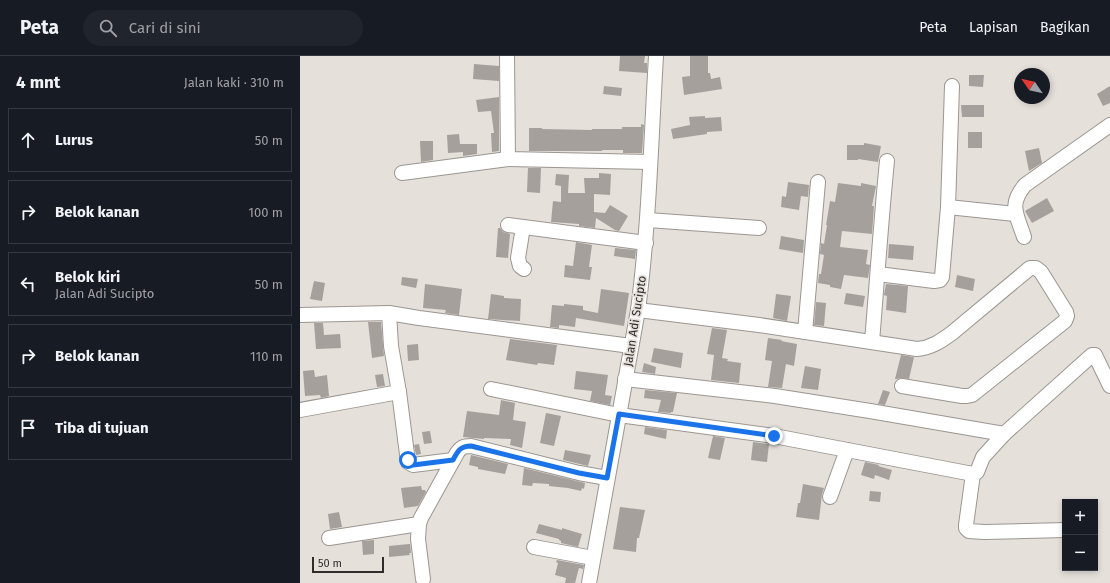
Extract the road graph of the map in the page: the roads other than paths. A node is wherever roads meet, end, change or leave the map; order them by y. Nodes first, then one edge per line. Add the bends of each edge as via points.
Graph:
1 (507, 56) edge
2 (656, 56) edge
3 (952, 86) dead end
4 (1110, 124) edge
5 (508, 159) junction
6 (888, 161) dead end
7 (650, 162) junction
8 (402, 173) dead end
9 (818, 182) dead end
10 (948, 207) junction
11 (1015, 214) junction
12 (648, 220) junction
13 (508, 225) dead end
14 (524, 227) junction
15 (759, 228) dead end
16 (1024, 237) dead end
17 (646, 243) junction
18 (524, 269) dead end
19 (878, 274) junction
20 (638, 310) junction
21 (389, 313) junction
22 (300, 315) edge
23 (806, 332) junction
24 (872, 342) junction
25 (631, 346) junction
26 (625, 379) junction
27 (902, 386) dead end
28 (1110, 386) edge
29 (491, 389) dead end
30 (398, 392) junction
31 (300, 410) edge
32 (619, 414) junction
33 (1004, 434) junction
34 (847, 450) junction
35 (453, 460) junction
36 (973, 474) junction
37 (607, 478) junction
38 (830, 497) dead end
39 (419, 524) junction
40 (1062, 530) edge
41 (329, 538) dead end
42 (534, 546) dead end
43 (593, 558) junction
44 (423, 579) dead end
45 (589, 583) edge

1 - 5 street
2 - 7 street, Jalan Adi Sucipto
3 - 10 street
4 - 11 street via 1025,185 1016,200
5 - 7 street
5 - 8 street
6 - 19 street
7 - 12 street, Jalan Adi Sucipto
9 - 23 street
10 - 11 street
10 - 19 street via 940,280
11 - 16 street
12 - 15 street
12 - 17 street, Jalan Adi Sucipto
13 - 14 street
14 - 17 street
14 - 18 street via 518,258 520,266
17 - 20 street, Jalan Adi Sucipto
19 - 24 street
20 - 23 street
20 - 25 street, Jalan Adi Sucipto
21 - 22 street
21 - 25 street
21 - 30 street
23 - 24 street
24 - 27 street via 926,348 952,333 1030,268 1036,268 1041,272 1066,312 1065,321 972,395
25 - 26 street, Jalan Adi Sucipto
26 - 32 street, Jalan Adi Sucipto
26 - 33 street via 775,396
28 - 33 street via 1095,355 1092,355
29 - 32 street
30 - 31 street
30 - 35 street via 408,462 413,465
32 - 34 street via 774,436
32 - 37 street, Jalan Adi Sucipto
33 - 36 street via 983,456 977,472
34 - 36 street
34 - 38 street
35 - 37 street via 460,448 471,446
35 - 39 street
36 - 40 street via 966,525 969,530
37 - 43 street, Jalan Adi Sucipto
39 - 41 street
39 - 44 street via 418,539
42 - 43 street
43 - 45 street, Jalan Adi Sucipto

